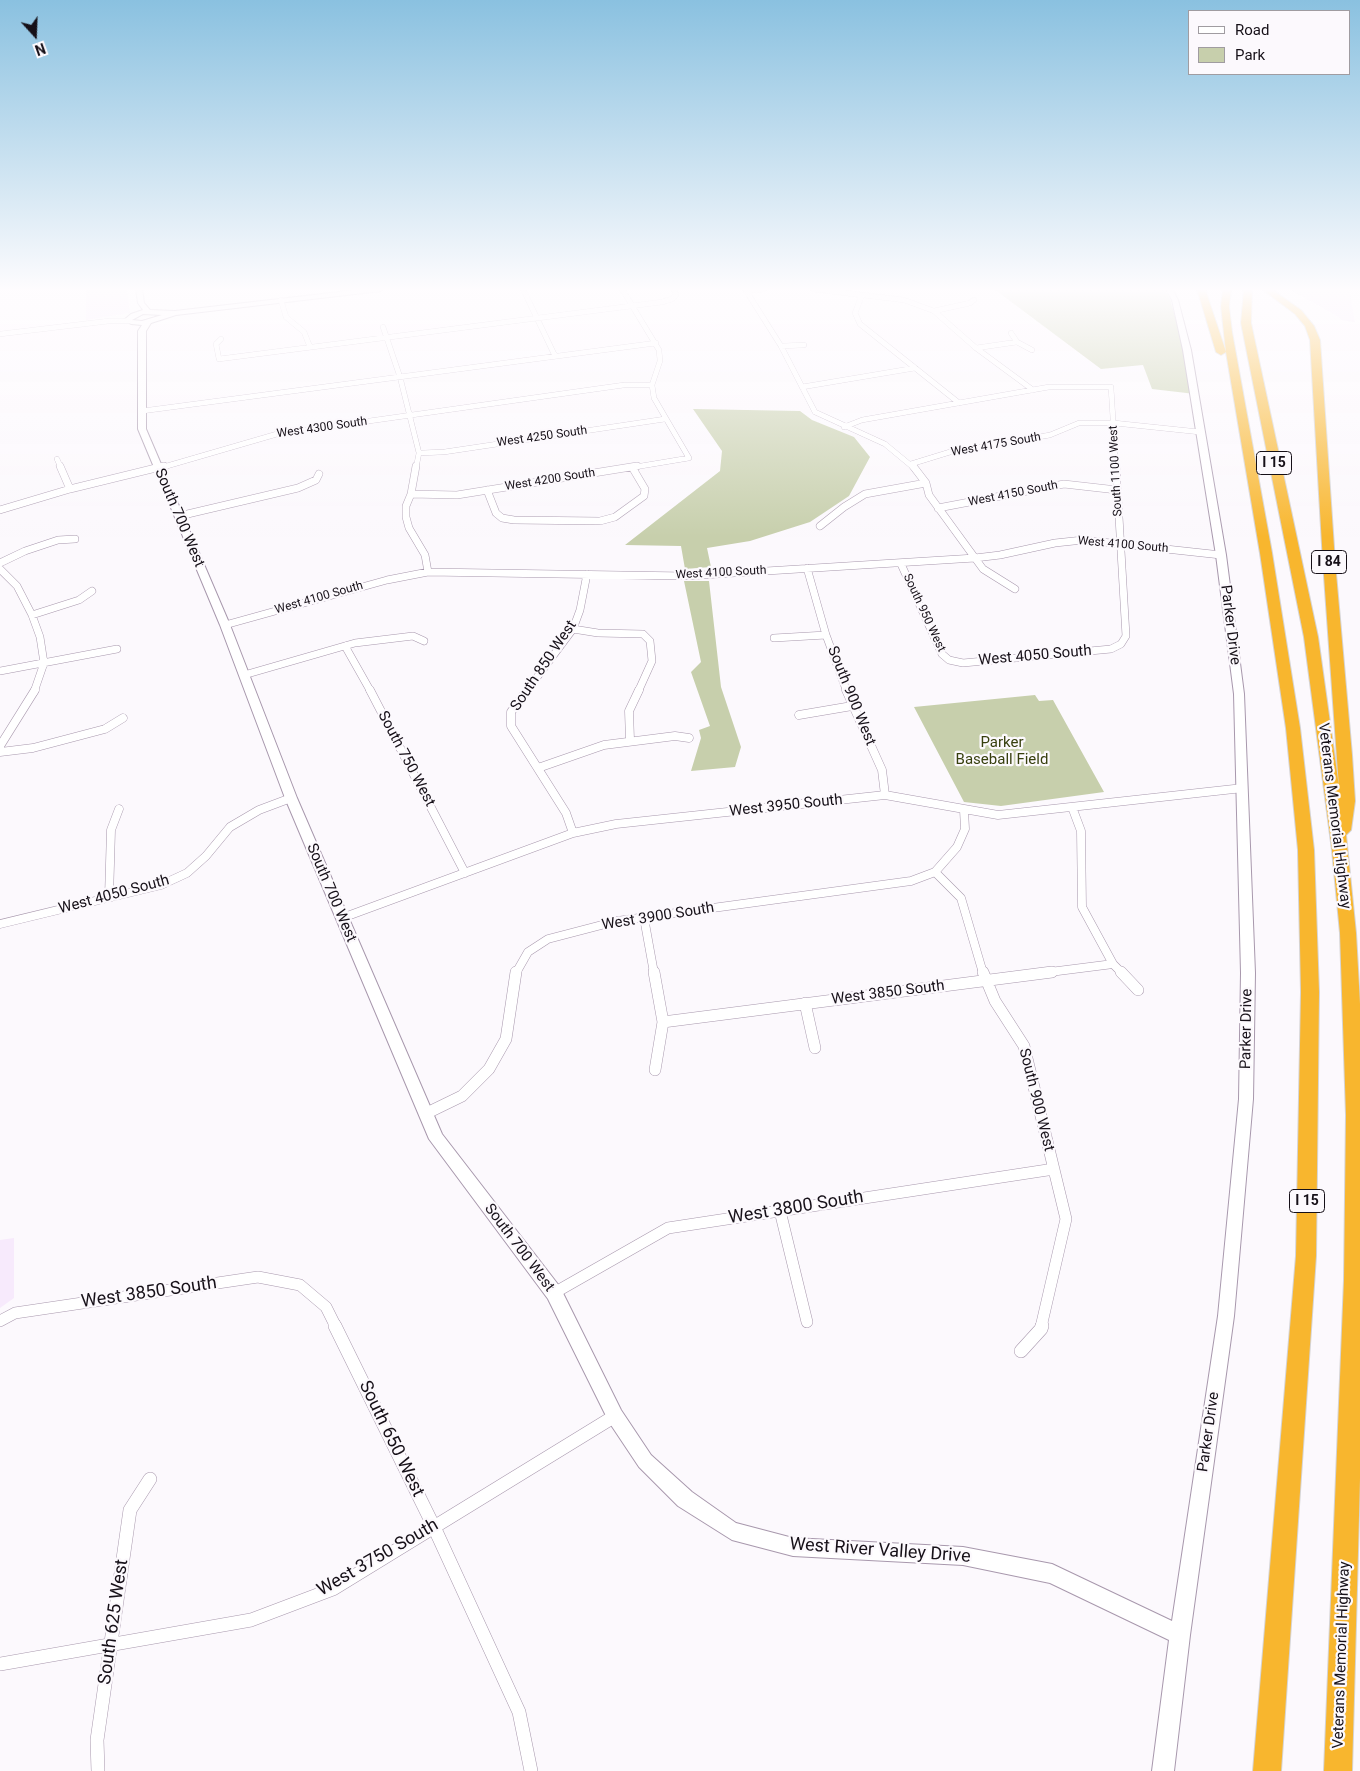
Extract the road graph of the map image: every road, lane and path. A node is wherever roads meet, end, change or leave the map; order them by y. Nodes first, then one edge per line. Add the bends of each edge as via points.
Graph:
1 (142, 372) edge
2 (398, 372) edge
3 (440, 372) edge
4 (656, 372) edge
5 (794, 372) edge
6 (893, 372) edge
7 (920, 372) edge
8 (1008, 372) edge
9 (1190, 372) edge
10 (1227, 372) edge
11 (1234, 372) edge
12 (1256, 372) edge
13 (1318, 372) edge
14 (400, 377) junction
15 (652, 385) junction
16 (1112, 386) joint
17 (802, 387) junction
18 (1032, 390) junction
19 (959, 403) junction
20 (142, 411) junction
21 (410, 415) junction
22 (665, 419) junction
23 (1114, 423) junction
24 (844, 427) junction
25 (1244, 431) junction
26 (1200, 432) junction
27 (419, 452) junction
28 (57, 459) dead end
29 (911, 464) junction
30 (632, 467) junction
31 (158, 468) junction
32 (319, 474) dead end
33 (926, 483) junction
34 (70, 489) junction
35 (645, 489) joint
36 (487, 490) junction
37 (1117, 490) junction
38 (411, 494) junction
39 (938, 508) junction
40 (0, 510) edge
41 (179, 516) junction
42 (820, 526) dead end
43 (75, 538) dead end
44 (1120, 543) junction
45 (1221, 555) junction
46 (975, 558) junction
47 (0, 564) edge
48 (901, 564) junction
49 (807, 568) junction
50 (0, 569) edge
51 (428, 572) junction
52 (586, 574) junction
53 (1015, 589) dead end
54 (92, 591) dead end
55 (32, 615) junction
56 (225, 624) junction
57 (573, 629) junction
58 (826, 635) junction
59 (774, 638) dead end
60 (424, 641) dead end
61 (1121, 644) joint
62 (345, 646) junction
63 (117, 649) dead end
64 (949, 660) joint
65 (44, 663) junction
66 (0, 671) edge
67 (244, 674) junction
68 (852, 706) junction
69 (799, 715) dead end
70 (123, 718) dead end
71 (689, 738) dead end
72 (630, 740) junction
73 (0, 746) edge
74 (0, 752) edge
75 (538, 768) junction
76 (1244, 788) junction
77 (885, 795) junction
78 (290, 798) junction
79 (1072, 807) junction
80 (119, 809) dead end
81 (964, 810) junction
82 (573, 833) junction
83 (1340, 850) junction
84 (935, 872) junction
85 (465, 873) junction
86 (109, 897) junction
87 (342, 918) junction
88 (644, 918) junction
89 (0, 924) edge
90 (1113, 964) junction
91 (986, 980) junction
92 (1138, 990) dead end
93 (806, 1003) junction
94 (663, 1022) junction
95 (815, 1048) dead end
96 (655, 1070) dead end
97 (425, 1114) junction
98 (1054, 1169) junction
99 (780, 1211) junction
100 (300, 1284) joint
101 (554, 1293) junction
102 (0, 1321) edge
103 (807, 1322) dead end
104 (1021, 1352) dead end
105 (615, 1416) junction
106 (150, 1479) dead end
107 (434, 1527) junction
108 (1180, 1635) junction
109 (111, 1644) junction
110 (0, 1664) edge
111 (98, 1771) edge
112 (531, 1771) edge
113 (1163, 1771) edge
114 (1268, 1771) edge
115 (1338, 1771) edge

1 - 20 street, South 700 West
2 - 14 street
3 - 14 street
4 - 15 street
5 - 17 street
6 - 17 street
7 - 19 street
8 - 18 street
9 - 26 street, Parker Drive
10 - 25 highway
11 - 25 highway, Veterans Memorial Highway / I 15
12 - 83 highway, Veterans Memorial Highway / I 15 via 1311,637
13 - 83 highway, I 84 via 1345,755 1347,800
14 - 20 street
14 - 21 street
15 - 21 street, West 4300 South via 624,385
15 - 22 street via 654,398
16 - 18 street
16 - 23 street, South 1100 West
17 - 24 street via 815,412
18 - 19 street
19 - 24 street via 862,420
20 - 31 street, South 700 West via 142,429
21 - 27 street
21 - 31 street, West 4300 South via 276,434
22 - 27 street, West 4250 South via 444,452
22 - 30 street, West 4200 South via 688,458
23 - 26 street, West 4175 South
23 - 29 street, West 4175 South via 1079,423 1050,435 950,452
23 - 37 street, South 1100 West
24 - 29 street via 885,444
25 - 114 highway, Veterans Memorial Highway / I 15 via 1293,728 1306,850 1310,992 1306,1256
26 - 45 street, Parker Drive
27 - 38 street
28 - 34 street
29 - 33 street
30 - 35 street
30 - 36 street, West 4200 South
31 - 34 street, West 4300 South
31 - 41 street, South 700 West
32 - 41 street via 316,480 298,488
33 - 39 street via 929,496
33 - 42 street via 865,494
34 - 40 street, West 4300 South
35 - 36 street via 644,496 615,517 600,521 502,518 496,513
36 - 38 street, West 4200 South via 457,495
37 - 39 street, West 4150 South via 1064,484
37 - 44 street, South 1100 West
38 - 51 street via 406,517 425,555
39 - 46 street
41 - 56 street, South 700 West
43 - 47 street via 25,551
44 - 45 street, West 4100 South
44 - 46 street, West 4100 South via 1083,540
44 - 61 street, South 1100 West via 1126,636
45 - 76 street, Parker Drive via 1239,694
46 - 48 street, West 4100 South
46 - 53 street via 992,576
48 - 49 street, West 4100 South
48 - 64 street, South 950 West via 942,654
49 - 52 street, West 4100 South via 686,576
49 - 58 street, South 900 West
50 - 55 street via 17,586
51 - 52 street, West 4100 South
51 - 56 street, West 4100 South
52 - 57 street, South 850 West
54 - 55 street via 78,600
55 - 65 street
56 - 67 street, South 700 West
57 - 72 street via 643,634 650,641 652,661 629,711
57 - 75 street, South 850 West via 511,712 511,726
58 - 59 street
58 - 68 street, South 900 West
60 - 62 street via 413,636
61 - 64 street, West 4050 South via 1111,649 1042,656 963,663
62 - 67 street
62 - 85 street, South 750 West
63 - 65 street
65 - 66 street
65 - 73 street via 38,684
67 - 78 street, South 700 West
68 - 69 street
68 - 77 street, South 900 West via 882,770
70 - 74 street via 105,729 34,748
71 - 72 street
72 - 75 street via 604,745
75 - 82 street, South 850 West via 566,813
76 - 79 street, West 3950 South
76 - 108 street, Parker Drive via 1248,973 1246,1099 1226,1316
77 - 81 street, West 3950 South
77 - 82 street, West 3950 South via 616,824
78 - 86 street, West 4050 South via 259,810 230,827 187,873 161,885
78 - 87 street, South 700 West
79 - 81 street, West 3950 South via 998,815
79 - 90 street via 1081,831 1082,907
80 - 86 street via 111,830
81 - 84 street via 965,829 957,846
82 - 85 street, West 3950 South
83 - 115 highway, Veterans Memorial Highway / I 15 via 1351,994 1356,1183 1354,1352
84 - 88 street, West 3900 South via 911,881
84 - 91 street, South 900 West via 961,898
85 - 87 street, West 3950 South
86 - 89 street, West 4050 South
87 - 97 street, South 700 West
88 - 94 street
88 - 97 street, West 3900 South via 617,921 548,939 528,952 516,972 506,1039 490,1069 462,1096
90 - 91 street, West 3850 South
90 - 92 street
91 - 93 street, West 3850 South
91 - 98 street, South 900 West via 995,1001 1024,1046
93 - 94 street, West 3850 South
93 - 95 street
94 - 96 street
97 - 101 street, South 700 West via 436,1139
98 - 99 street, West 3800 South
98 - 104 street, South 900 West via 1066,1220 1041,1329
99 - 101 street, West 3800 South via 668,1228
99 - 103 street
100 - 102 street, West 3850 South via 258,1277 15,1312
100 - 107 street, South 650 West via 326,1307
101 - 105 street, South 700 West
105 - 107 street, West 3750 South
105 - 108 street, West River Valley Drive via 645,1461 685,1499 732,1531 793,1547 963,1556 1052,1574
106 - 109 street, South 625 West via 130,1510
107 - 109 street, West 3750 South via 332,1589 252,1620
107 - 112 street, South 650 West via 519,1712
108 - 113 street, Parker Drive
109 - 110 street, West 3750 South
109 - 111 street, South 625 West via 97,1740

